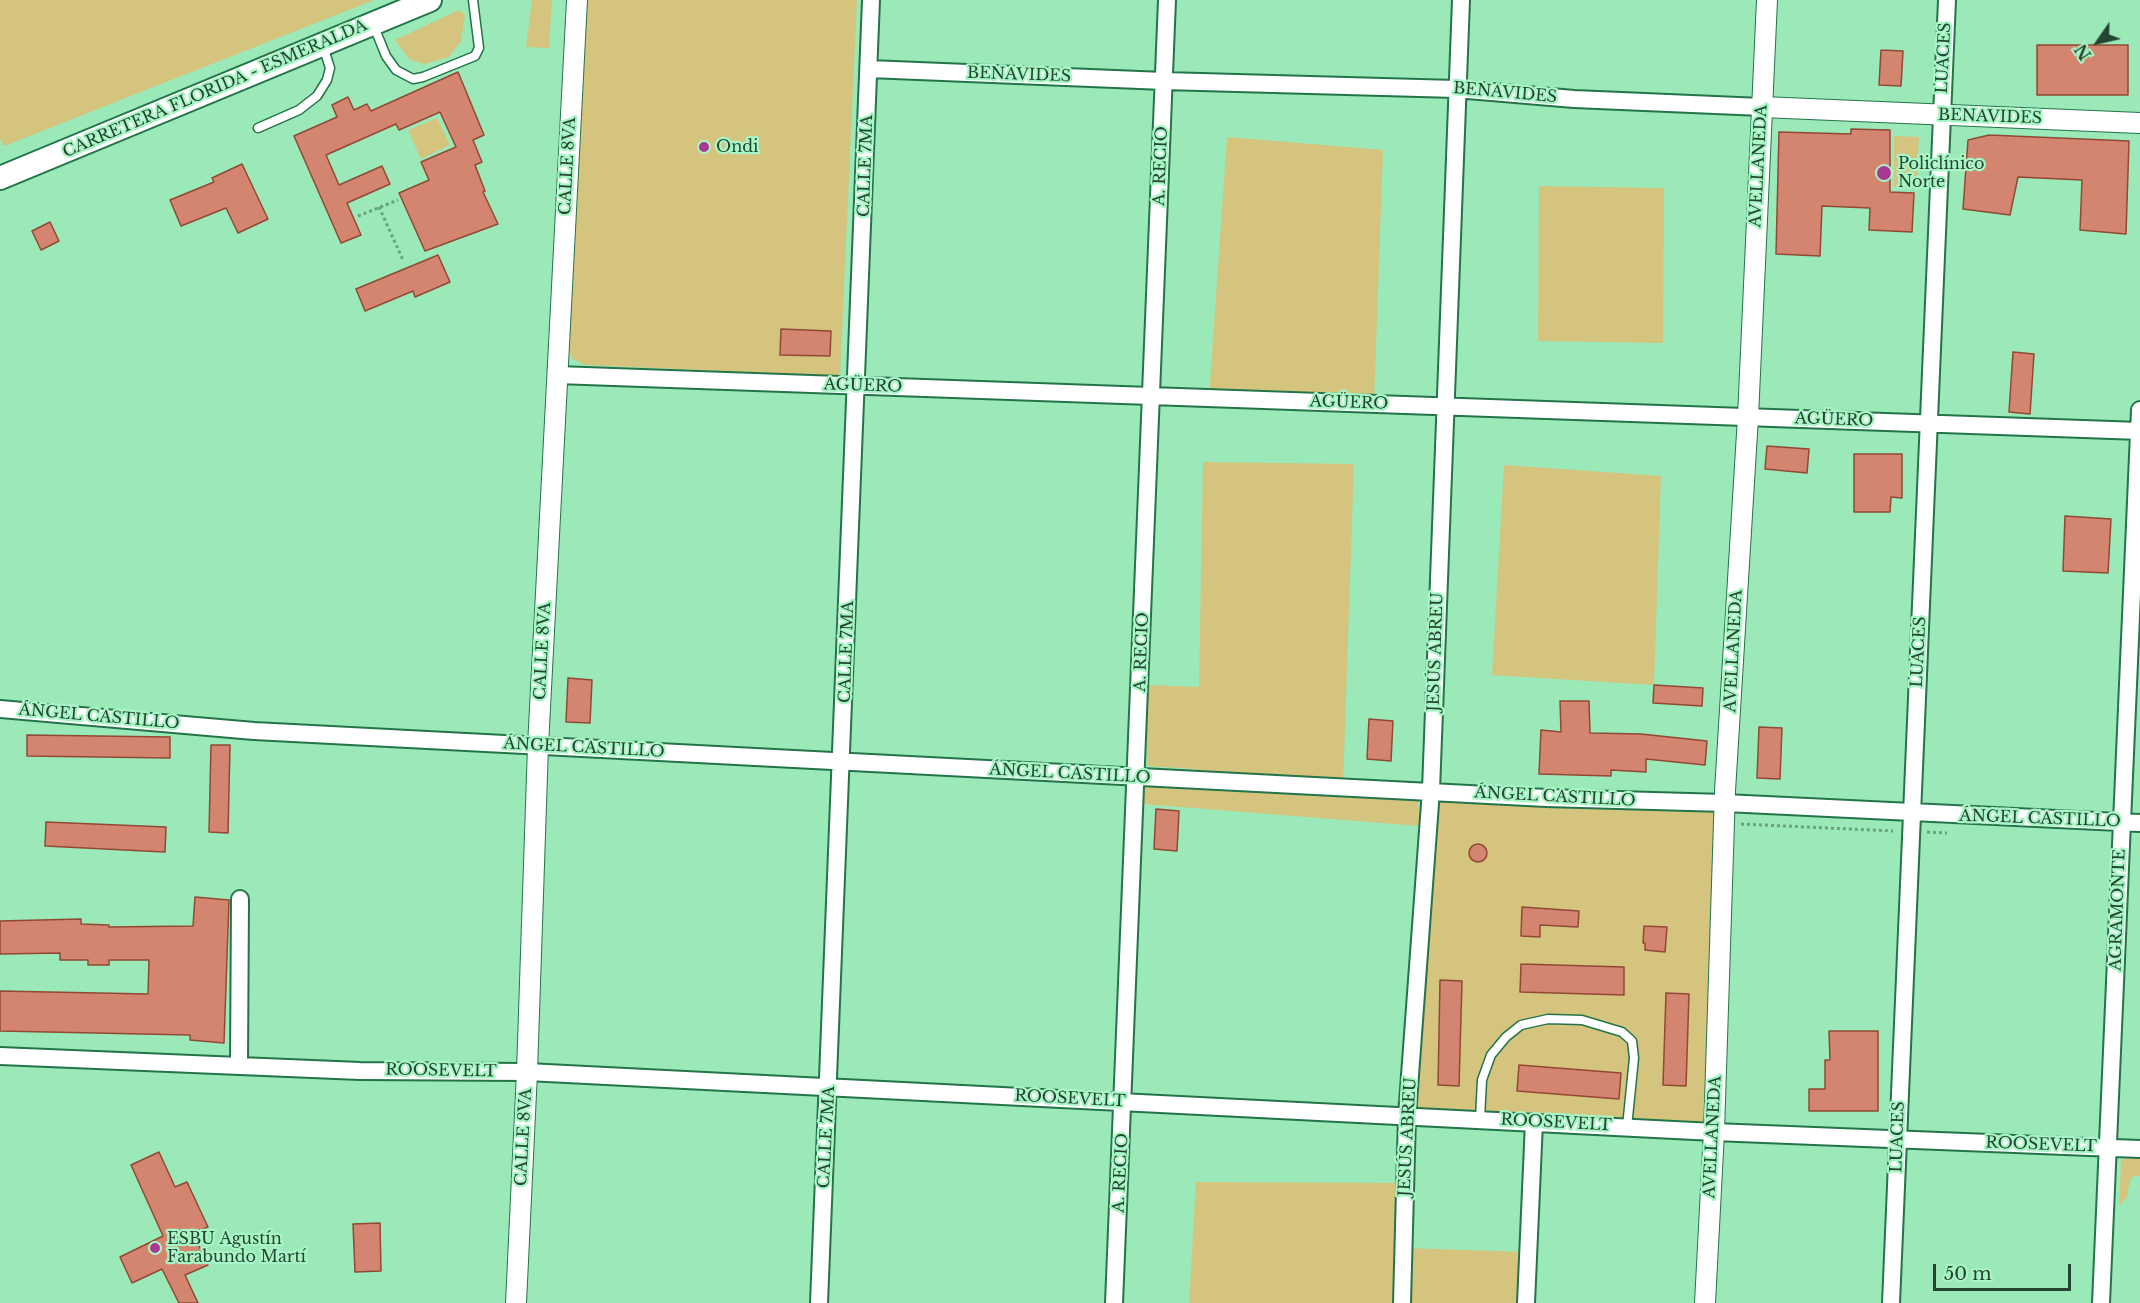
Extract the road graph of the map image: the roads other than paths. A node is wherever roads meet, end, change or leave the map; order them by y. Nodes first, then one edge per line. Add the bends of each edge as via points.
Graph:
1 (430, 0) edge
2 (473, 0) edge
3 (577, 0) edge
4 (871, 0) edge
5 (1167, 0) edge
6 (1461, 0) edge
7 (1767, 0) edge
8 (1947, 0) edge
9 (373, 23) junction
10 (322, 45) junction
11 (869, 69) junction
12 (1164, 81) junction
13 (1456, 89) junction
14 (1762, 107) junction
15 (1942, 115) junction
16 (2140, 123) edge
17 (258, 128) dead end
18 (0, 178) edge
19 (557, 375) junction
20 (857, 386) junction
21 (1152, 396) junction
22 (1445, 406) junction
23 (2140, 410) edge
24 (1748, 417) junction
25 (1929, 423) junction
26 (2140, 431) edge
27 (0, 709) edge
28 (537, 746) junction
29 (842, 762) junction
30 (1137, 777) junction
31 (1431, 790) junction
32 (1725, 803) junction
33 (1912, 813) junction
34 (2121, 822) junction
35 (2140, 823) edge
36 (240, 899) dead end
37 (0, 1056) edge
38 (239, 1064) junction
39 (527, 1072) junction
40 (830, 1088) junction
41 (1124, 1102) junction
42 (1407, 1116) junction
43 (1480, 1119) junction
44 (1534, 1122) junction
45 (1627, 1127) junction
46 (1714, 1132) junction
47 (1898, 1140) junction
48 (2109, 1148) junction
49 (2140, 1149) edge
50 (516, 1303) edge
51 (819, 1303) edge
52 (1114, 1303) edge
53 (1402, 1303) edge
54 (1526, 1303) edge
55 (1705, 1303) edge
56 (1891, 1303) edge
57 (2101, 1303) edge

1 - 9 main road, CARRETERA FLORIDA - ESMERALDA
2 - 9 lane via 479,48 475,56 423,77 413,79 396,70
3 - 19 street, CALLE 8VA
4 - 11 street, CALLE 7MA
5 - 12 street, A. RECIO
6 - 13 street, JESÚS ABREU
7 - 14 street, AVELLANEDA
8 - 15 street, LUACES
9 - 10 main road, CARRETERA FLORIDA - ESMERALDA
10 - 17 lane via 330,68 317,96 299,110
10 - 18 main road, CARRETERA FLORIDA - ESMERALDA
11 - 12 street, BENAVIDES
11 - 20 street, CALLE 7MA
12 - 13 street, BENAVIDES
12 - 21 street, A. RECIO
13 - 14 street, BENAVIDES via 1574,99
13 - 22 street, JESÚS ABREU
14 - 15 street, BENAVIDES
14 - 24 street, AVELLANEDA
15 - 16 street, BENAVIDES
15 - 25 street, LUACES
19 - 20 street, AGÜERO
19 - 28 street, CALLE 8VA
20 - 21 street, AGÜERO
20 - 29 street, CALLE 7MA
21 - 22 street, AGÜERO
21 - 30 street, A. RECIO
22 - 24 street, AGÜERO
22 - 31 street, JESÚS ABREU
23 - 26 street, AGRAMONTE
24 - 25 street, AGÜERO
24 - 32 street, AVELLANEDA
25 - 26 street, AGÜERO
25 - 33 street, LUACES
26 - 34 street, AGRAMONTE
27 - 28 street, ÁNGEL CASTILLO via 254,731
28 - 29 street, ÁNGEL CASTILLO
28 - 39 street, CALLE 8VA
29 - 30 street, ÁNGEL CASTILLO
29 - 40 street, CALLE 7MA
30 - 31 street, ÁNGEL CASTILLO
30 - 41 street, A. RECIO
31 - 32 street, ÁNGEL CASTILLO
31 - 42 street, JESÚS ABREU
32 - 33 street, ÁNGEL CASTILLO
32 - 46 street, AVELLANEDA
33 - 34 street, ÁNGEL CASTILLO
33 - 47 street, LUACES
34 - 35 street, ÁNGEL CASTILLO
34 - 48 street, AGRAMONTE
36 - 38 street
37 - 38 street, ROOSEVELT
38 - 39 street, ROOSEVELT via 360,1071
39 - 40 street, ROOSEVELT
39 - 50 street, CALLE 8VA
40 - 41 street, ROOSEVELT
40 - 51 street, CALLE 7MA
41 - 42 street, ROOSEVELT
41 - 52 street, A. RECIO
42 - 43 street, ROOSEVELT
42 - 53 street, JESÚS ABREU
43 - 44 street, ROOSEVELT
43 - 45 lane via 1482,1080 1491,1055 1506,1037 1521,1025 1548,1019 1582,1020 1622,1032 1632,1041
44 - 45 street, ROOSEVELT
44 - 54 street
45 - 46 street, ROOSEVELT
46 - 47 street, ROOSEVELT
46 - 55 street, AVELLANEDA
47 - 48 street, ROOSEVELT
47 - 56 street, LUACES
48 - 49 street, ROOSEVELT
48 - 57 street, AGRAMONTE

